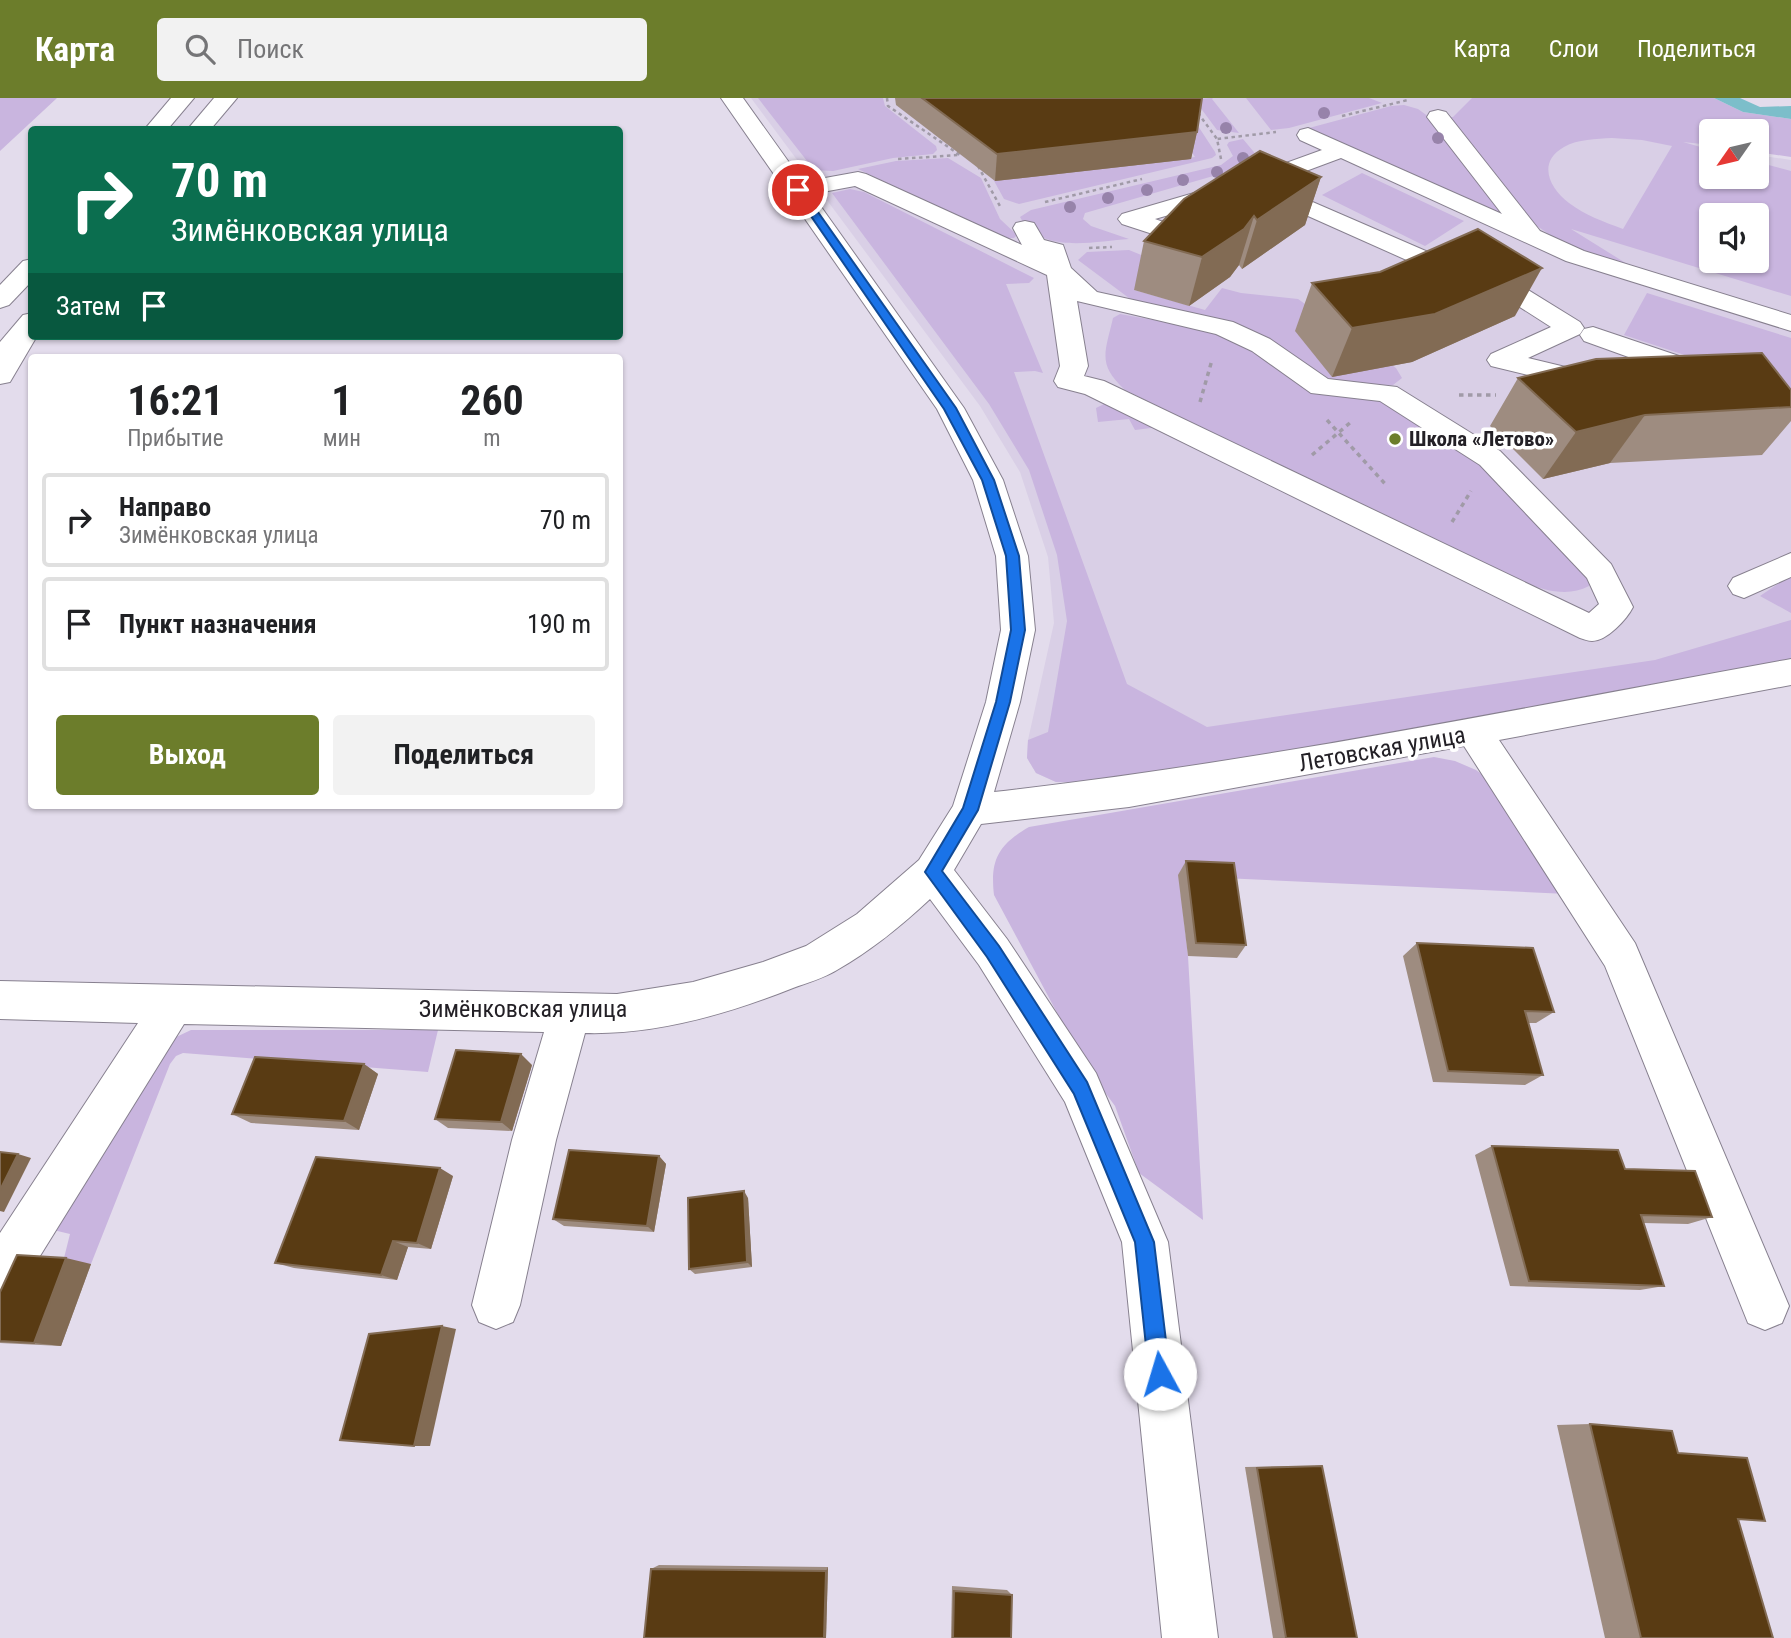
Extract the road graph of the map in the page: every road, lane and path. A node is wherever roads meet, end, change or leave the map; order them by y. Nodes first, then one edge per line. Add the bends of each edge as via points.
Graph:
1 (183, 98) edge
2 (226, 98) edge
3 (732, 98) edge
4 (887, 98) edge
5 (1194, 108) edge
6 (1438, 117) dead end
7 (158, 126) edge
8 (202, 126) edge
9 (1273, 133) dead end
10 (1308, 135) dead end
11 (1217, 139) junction
12 (969, 149) edge
13 (1342, 150) junction
14 (960, 155) junction
15 (894, 160) dead end
16 (975, 160) edge
17 (1221, 160) dead end
18 (1141, 179) dead end
19 (1250, 184) junction
20 (798, 190) junction
21 (1003, 212) junction
22 (1025, 228) joint
23 (1168, 232) edge
24 (1533, 238) junction
25 (28, 270) edge
26 (1059, 271) junction
27 (0, 300) edge
28 (1791, 323) edge
29 (28, 327) edge
30 (28, 329) edge
31 (1593, 335) dead end
32 (1213, 358) dead end
33 (0, 359) edge
34 (0, 376) edge
35 (1197, 411) dead end
36 (1322, 413) dead end
37 (1358, 415) dead end
38 (1339, 432) junction
39 (1311, 456) dead end
40 (1473, 488) dead end
41 (1393, 493) dead end
42 (1445, 533) dead end
43 (1791, 564) edge
44 (1744, 586) dead end
45 (1791, 672) edge
46 (1474, 733) junction
47 (970, 810) junction
48 (933, 872) junction
49 (0, 1000) edge
50 (174, 1003) junction
51 (570, 1013) junction
52 (0, 1276) edge
53 (496, 1305) dead end
54 (1765, 1306) dead end
55 (1190, 1638) edge

1 - 7 street
2 - 8 street
3 - 20 street, Зимёнковская улица
4 - 14 path via 888,106
5 - 11 path
6 - 24 street
9 - 11 path
10 - 13 street
11 - 17 path
12 - 14 path
13 - 19 street
13 - 24 street via 1417,193
14 - 15 path
16 - 21 path
18 - 21 path
19 - 23 street via 1130,219
19 - 31 street via 1429,261 1477,270 1571,328 1501,360 1611,386 1685,374 1669,362
20 - 26 street via 858,179
20 - 47 street, Зимёнковская улица via 950,408 988,480 1012,556 1018,630 1003,702
21 - 22 path
22 - 26 street via 1034,245 1054,250
24 - 28 street via 1742,315
25 - 27 street
26 - 26 street via 1074,366 1068,381 1094,387 1592,629 1617,607 1600,572 1490,458 1387,393 1321,387 1261,345 1224,328 1088,298
29 - 33 street
30 - 34 street
32 - 35 path
36 - 38 path
37 - 38 path
38 - 39 path
38 - 41 path
40 - 42 path
43 - 44 street
45 - 46 street, Летовская улица
46 - 47 street, Летовская улица via 1129,792
46 - 54 street via 1621,956
47 - 48 street, Зимёнковская улица
48 - 51 street, Зимёнковская улица via 871,927 820,959 693,1001 617,1014
48 - 55 street via 993,952 1081,1088 1144,1242
49 - 50 street, Зимёнковская улица
50 - 51 street, Зимёнковская улица
50 - 52 street
51 - 53 street via 534,1140

